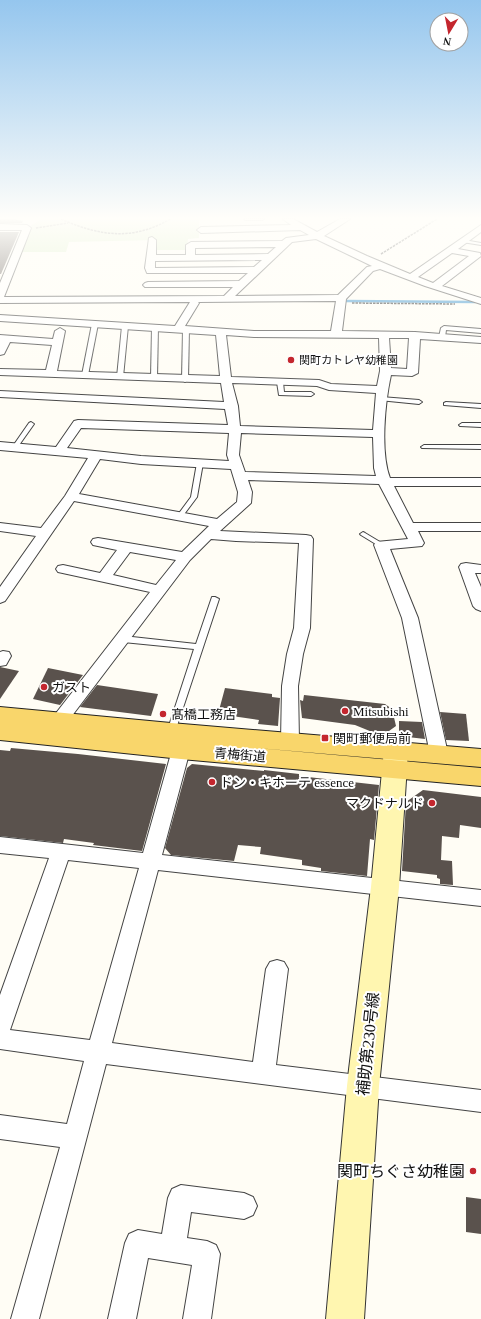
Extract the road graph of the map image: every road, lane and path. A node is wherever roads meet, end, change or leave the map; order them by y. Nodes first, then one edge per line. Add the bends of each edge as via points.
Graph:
1 (6, 281) edge
2 (149, 281) edge
3 (246, 281) edge
4 (359, 281) edge
5 (419, 281) edge
6 (443, 281) edge
7 (148, 284) junction
8 (242, 284) junction
9 (435, 286) junction
10 (0, 295) edge
11 (147, 298) junction
12 (227, 298) junction
13 (0, 300) edge
14 (340, 300) junction
15 (481, 301) edge
16 (194, 303) dead end
17 (456, 304) dead end
18 (0, 318) edge
19 (62, 322) junction
20 (94, 324) junction
21 (125, 326) junction
22 (155, 327) junction
23 (182, 329) junction
24 (481, 331) edge
25 (221, 332) junction
26 (336, 335) junction
27 (384, 335) junction
28 (415, 335) junction
29 (442, 337) junction
30 (3, 338) edge
31 (481, 340) edge
32 (57, 342) junction
33 (0, 352) edge
34 (386, 371) junction
35 (0, 372) edge
36 (51, 374) junction
37 (85, 375) junction
38 (120, 376) junction
39 (154, 378) junction
40 (185, 380) junction
41 (226, 381) junction
42 (280, 382) junction
43 (0, 394) edge
44 (311, 394) dead end
45 (382, 395) junction
46 (419, 402) dead end
47 (446, 404) dead end
48 (232, 406) junction
49 (481, 406) edge
50 (31, 424) dead end
51 (462, 425) dead end
52 (481, 425) edge
53 (235, 430) junction
54 (379, 434) junction
55 (0, 446) edge
56 (15, 447) junction
57 (424, 447) dead end
58 (481, 447) edge
59 (58, 451) junction
60 (96, 455) junction
61 (200, 463) junction
62 (237, 471) junction
63 (385, 481) junction
64 (481, 482) edge
65 (71, 496) junction
66 (180, 516) junction
67 (220, 524) junction
68 (409, 526) junction
69 (481, 526) edge
70 (0, 527) edge
71 (45, 534) junction
72 (208, 534) junction
73 (363, 534) dead end
74 (98, 542) dead end
75 (381, 544) junction
76 (126, 547) junction
77 (185, 557) junction
78 (63, 569) dead end
79 (481, 569) edge
80 (104, 578) junction
81 (160, 590) junction
82 (0, 598) edge
83 (215, 599) dead end
84 (481, 606) edge
85 (122, 639) junction
86 (199, 648) junction
87 (0, 714) edge
88 (59, 721) junction
89 (0, 731) edge
90 (176, 741) junction
91 (290, 741) junction
92 (439, 754) junction
93 (481, 758) edge
94 (395, 760) junction
95 (481, 777) edge
96 (0, 845) edge
97 (61, 852) junction
98 (151, 862) junction
99 (385, 887) junction
100 (481, 898) edge
101 (277, 969) dead end
102 (0, 1027) edge
103 (0, 1039) edge
104 (98, 1051) junction
105 (263, 1074) junction
106 (363, 1086) junction
107 (481, 1101) edge
108 (0, 1126) edge
109 (75, 1137) junction
110 (244, 1206) dead end
111 (172, 1248) junction
112 (25, 1319) edge
113 (122, 1319) edge
114 (197, 1319) edge
115 (345, 1319) edge

1 - 10 street
2 - 7 street
3 - 8 street
4 - 14 street
5 - 9 street
6 - 9 street
7 - 8 street
7 - 11 street
8 - 12 street
9 - 15 street
11 - 12 street
11 - 13 street
12 - 14 street
14 - 17 path
14 - 26 street
16 - 23 street
18 - 19 street
19 - 20 street
19 - 32 street
20 - 21 street
20 - 37 lane
21 - 22 street
21 - 38 lane
22 - 23 street
22 - 39 lane
23 - 25 street
23 - 40 lane
24 - 29 lane via 444,328
25 - 26 street
25 - 41 street
26 - 27 street
27 - 28 street
27 - 34 street
28 - 29 street
28 - 34 street via 412,373
29 - 31 street
30 - 32 street
30 - 33 street
32 - 36 street
34 - 45 street
35 - 36 street
36 - 37 street
37 - 38 street
38 - 39 street
39 - 40 street
40 - 41 street
41 - 42 street
41 - 48 street
42 - 44 lane via 281,394
42 - 45 street via 319,383 329,387
43 - 48 street
45 - 46 lane
45 - 54 street
47 - 49 lane
48 - 53 street
50 - 56 lane
51 - 52 lane
53 - 54 street
53 - 59 street via 78,424
53 - 62 street via 233,455
54 - 63 street via 380,468
55 - 56 street
56 - 59 street
57 - 58 lane
59 - 60 street
60 - 61 street
60 - 65 street
61 - 62 street
61 - 66 lane via 194,497
62 - 63 street
62 - 67 street via 245,492 244,503
63 - 64 street
63 - 68 street
65 - 66 street
65 - 71 street
66 - 67 street
67 - 72 street
68 - 69 street
68 - 75 street via 417,543
70 - 71 street
71 - 82 street
72 - 77 street
72 - 91 street via 306,539 302,628 290,686
73 - 75 lane
74 - 76 street
75 - 92 street via 410,618
76 - 77 street
76 - 80 street
77 - 81 street
78 - 80 street
79 - 84 street via 466,567
80 - 81 street
81 - 85 street
83 - 86 lane
85 - 86 lane
85 - 88 street
86 - 90 lane
87 - 88 main road, 青梅街道
88 - 90 main road, 青梅街道
89 - 90 main road, 青梅街道
90 - 91 main road, 青梅街道
90 - 94 main road, 青梅街道
90 - 98 street
91 - 94 main road, 青梅街道
92 - 93 main road, 青梅街道
92 - 94 main road, 青梅街道
94 - 95 main road, 青梅街道
94 - 99 street, 補助第230号線
96 - 97 street
97 - 98 street
97 - 102 street
98 - 99 street
98 - 104 street
99 - 100 street
99 - 106 street, 補助第230号線
101 - 105 street
103 - 104 street
104 - 105 street
104 - 109 street
105 - 106 street
106 - 107 street
106 - 115 street, 補助第230号線
108 - 109 street
109 - 112 street
110 - 111 street via 181,1198
111 - 113 street via 138,1243
111 - 114 street via 207,1254

